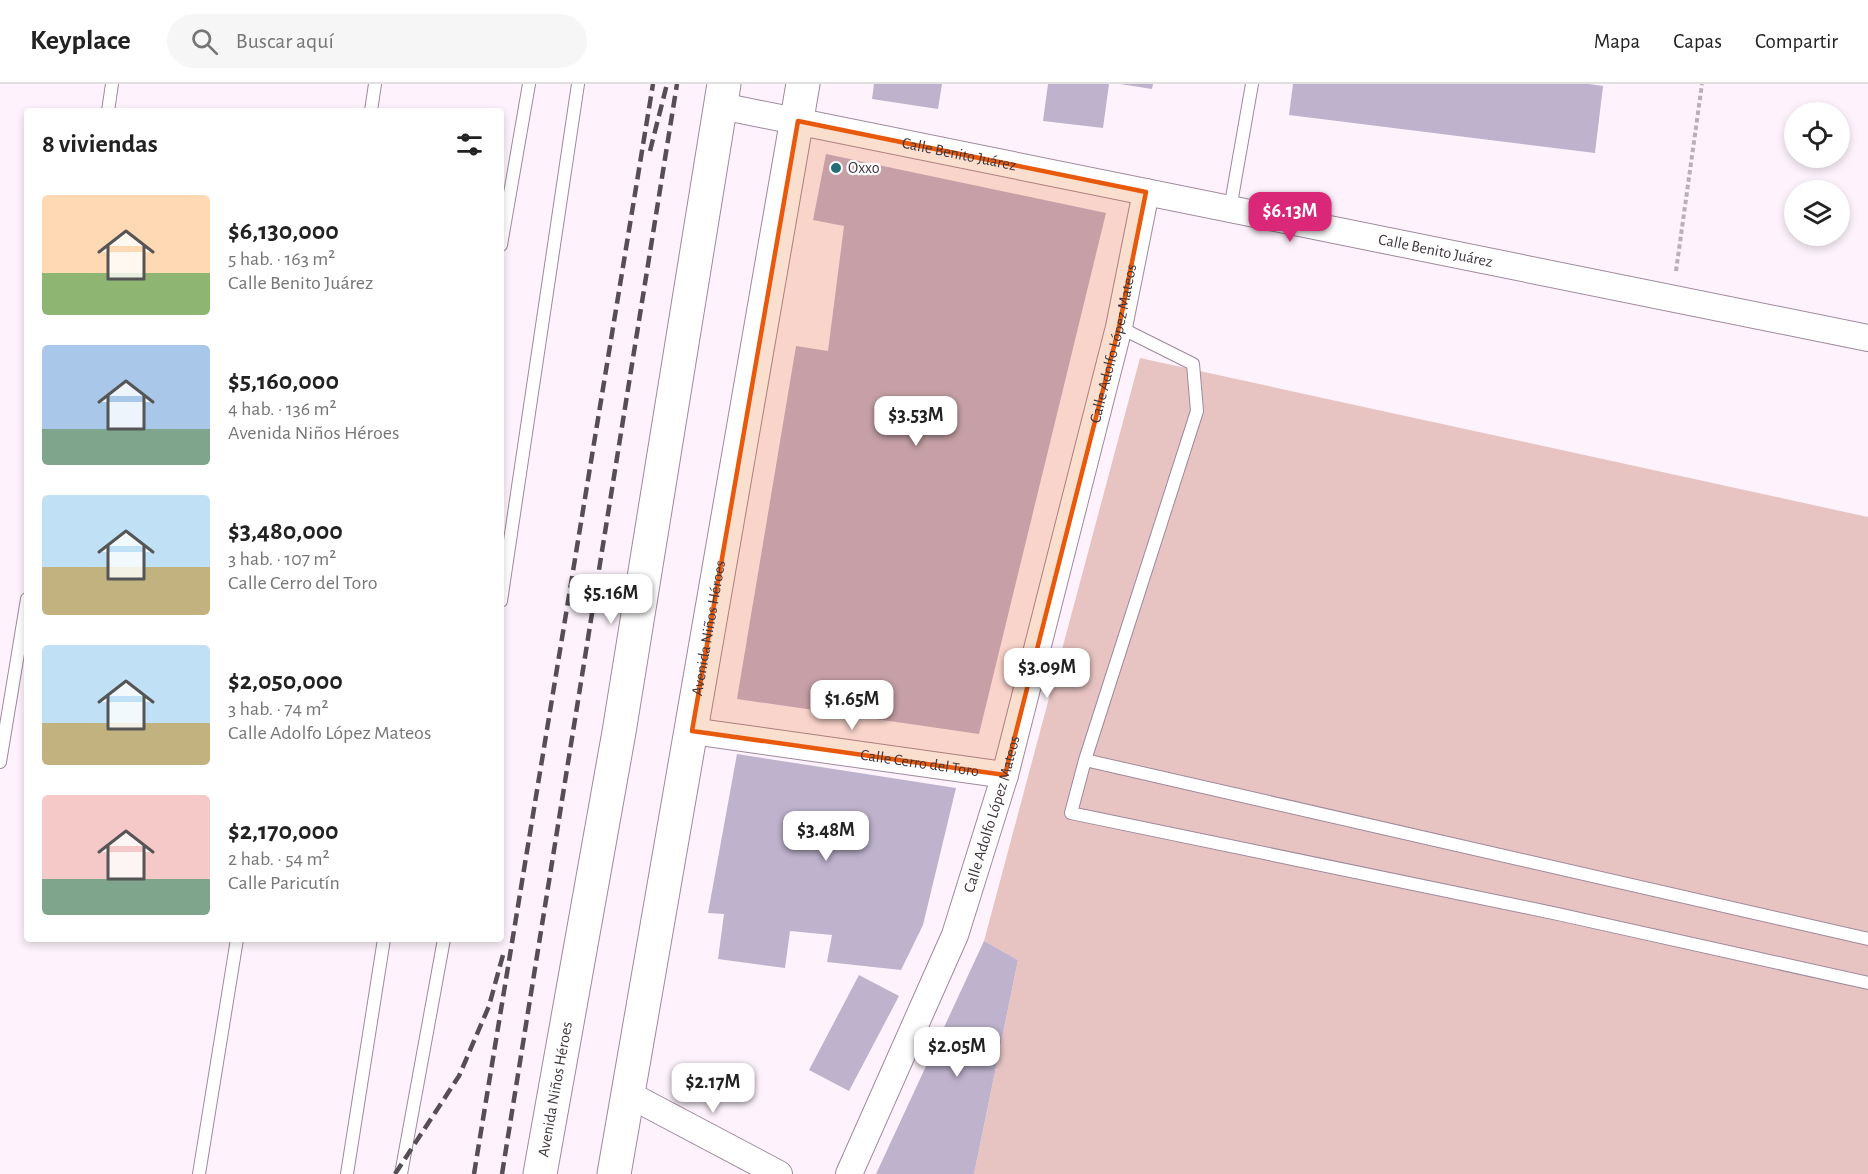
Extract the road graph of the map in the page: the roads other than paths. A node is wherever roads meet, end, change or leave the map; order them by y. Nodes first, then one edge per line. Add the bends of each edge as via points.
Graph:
1 (112, 84) edge
2 (375, 84) edge
3 (529, 84) edge
4 (578, 84) edge
5 (803, 84) edge
6 (1252, 84) edge
7 (723, 95) edge
8 (108, 108) edge
9 (371, 108) edge
10 (798, 121) junction
11 (1146, 192) junction
12 (1230, 209) junction
13 (504, 227) edge
14 (1119, 327) junction
15 (1868, 338) edge
16 (504, 581) edge
17 (24, 617) edge
18 (692, 731) junction
19 (1085, 760) junction
20 (0, 762) edge
21 (1005, 775) junction
22 (1868, 939) edge
23 (237, 942) edge
24 (384, 942) edge
25 (443, 942) edge
26 (1868, 983) edge
27 (626, 1093) junction
28 (199, 1174) edge
29 (347, 1174) edge
30 (401, 1174) edge
31 (540, 1174) edge
32 (614, 1174) edge
33 (779, 1174) edge
34 (849, 1174) edge

1 - 8 lane
2 - 9 lane
3 - 13 lane
4 - 16 lane
5 - 10 main road, Avenida Niños Héroes
6 - 12 lane
7 - 10 street, Calle Benito Juárez
7 - 31 main road, Avenida Niños Héroes via 619,732
10 - 11 street, Calle Benito Juárez
10 - 18 main road, Avenida Niños Héroes
11 - 12 street, Calle Benito Juárez
11 - 14 street, Calle Adolfo López Mateos
12 - 15 street, Calle Benito Juárez
14 - 19 lane via 1193,364 1197,411
14 - 21 street, Calle Adolfo López Mateos
17 - 20 lane
18 - 21 street, Calle Cerro del Toro
18 - 27 main road, Avenida Niños Héroes
19 - 22 lane
19 - 26 lane via 1071,813
21 - 34 street, Calle Adolfo López Mateos via 955,934
23 - 28 lane
24 - 29 lane
25 - 30 lane
27 - 32 main road, Avenida Niños Héroes
27 - 33 street

